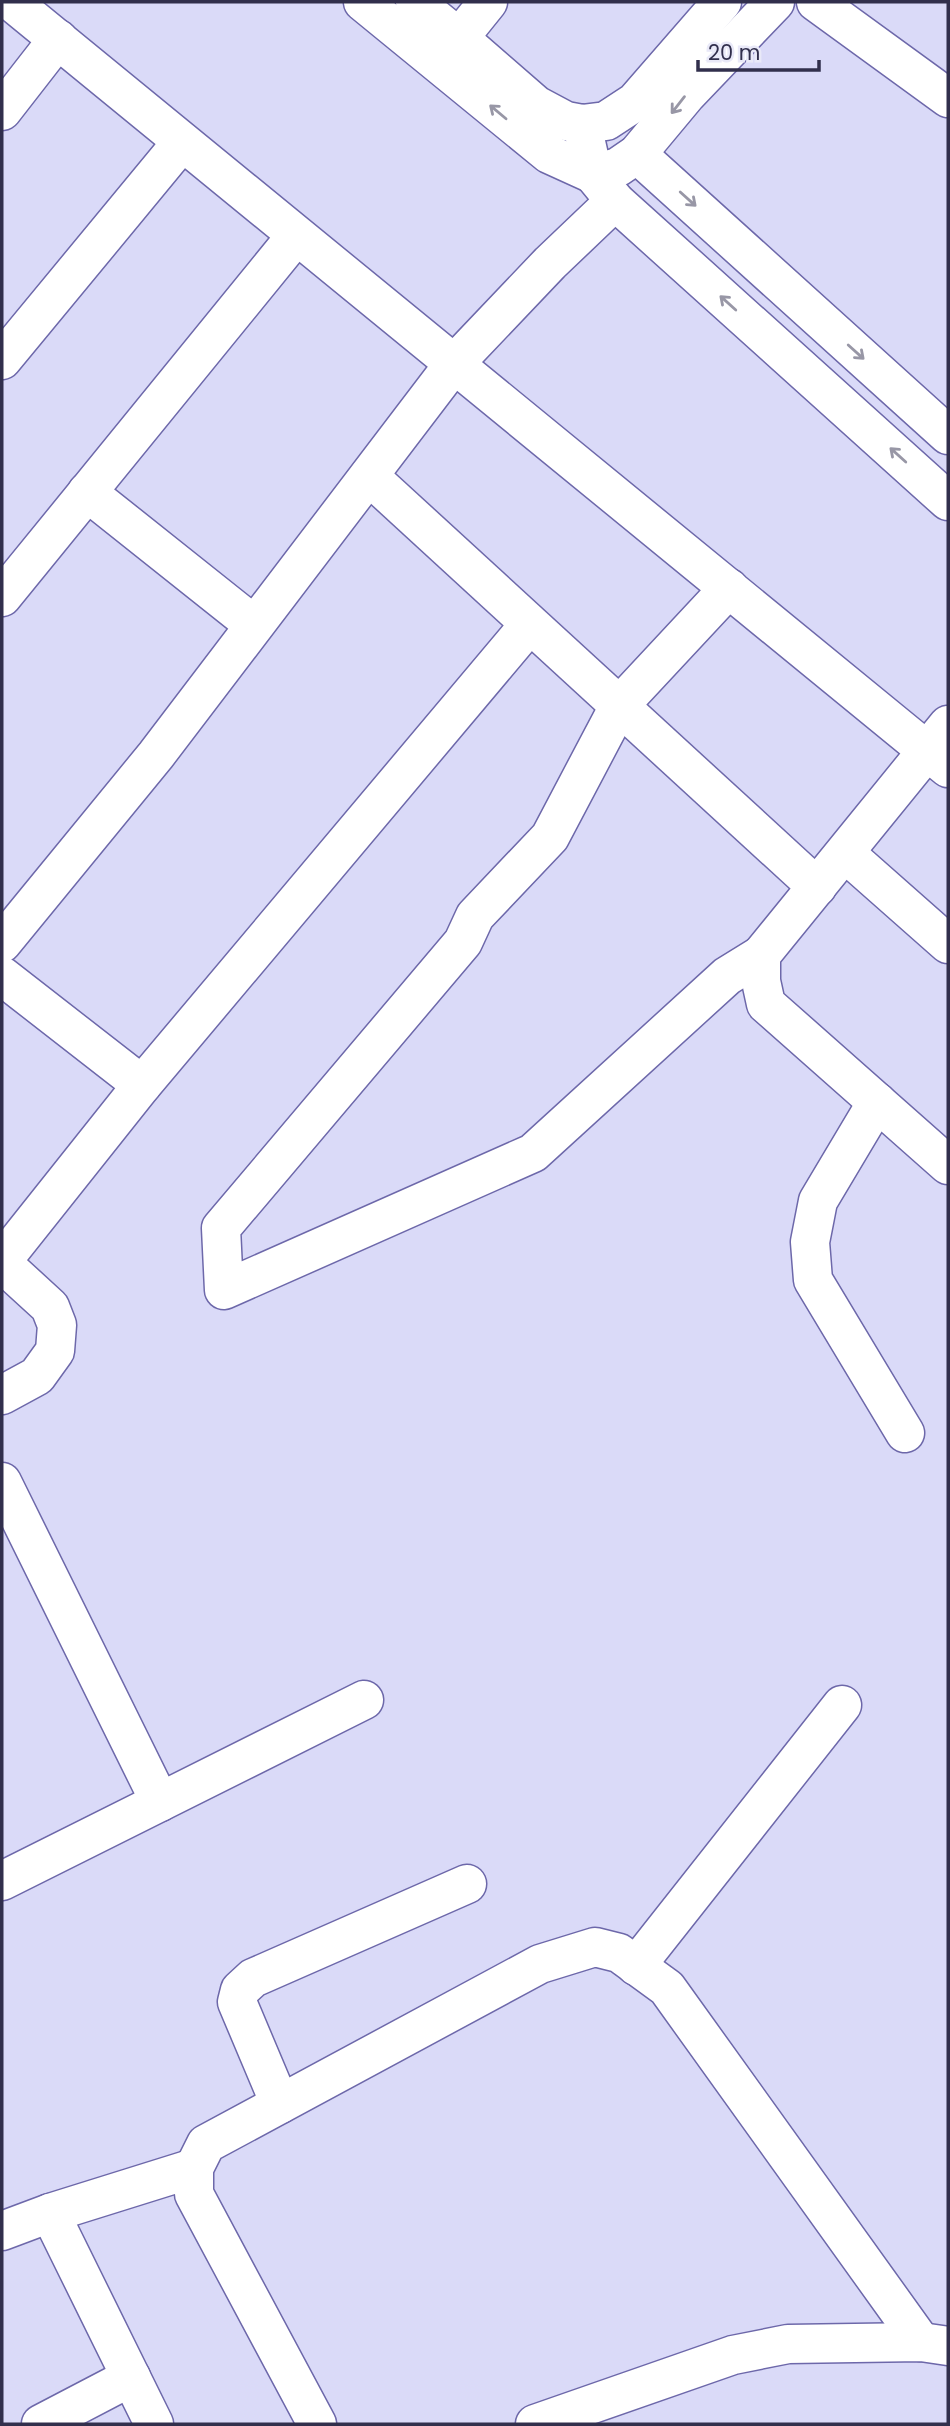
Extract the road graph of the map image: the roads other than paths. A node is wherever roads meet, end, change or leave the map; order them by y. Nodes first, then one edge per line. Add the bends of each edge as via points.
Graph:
1 (12, 2) edge
2 (363, 2) edge
3 (415, 2) edge
4 (488, 2) edge
5 (722, 2) edge
6 (775, 2) edge
7 (816, 2) edge
8 (459, 38) junction
9 (58, 39) junction
10 (948, 98) edge
11 (2, 111) edge
12 (582, 124) junction
13 (182, 142) junction
14 (637, 154) junction
15 (604, 187) junction
16 (296, 236) junction
17 (2, 360) edge
18 (453, 365) junction
19 (948, 435) edge
20 (369, 476) junction
21 (87, 492) junction
22 (948, 501) edge
23 (729, 588) junction
24 (2, 597) edge
25 (254, 625) junction
26 (529, 625) junction
27 (619, 706) junction
28 (941, 748) edge
29 (845, 853) junction
30 (817, 887) junction
31 (2, 943) edge
32 (948, 944) edge
33 (761, 955) junction
34 (2, 976) edge
35 (142, 1085) junction
36 (877, 1102) junction
37 (948, 1165) edge
38 (2, 1262) edge
39 (2, 1395) edge
40 (905, 1433) dead end
41 (2, 1482) edge
42 (364, 1700) dead end
43 (842, 1705) dead end
44 (160, 1802) junction
45 (2, 1881) edge
46 (467, 1884) dead end
47 (636, 1966) junction
48 (280, 2104) junction
49 (194, 2168) junction
50 (50, 2213) junction
51 (2, 2231) edge
52 (935, 2344) edge
53 (131, 2377) junction
54 (41, 2424) edge
55 (155, 2424) edge
56 (317, 2424) edge
57 (536, 2424) edge

1 - 9 street
15 -> 2 street via 549,155
3 - 8 street
4 - 8 street
5 - 12 street via 635,102 606,121
6 -> 14 street
7 - 10 street
8 - 12 street via 536,105
9 - 11 street
9 - 13 street
12 - 15 street
13 - 16 street
13 - 17 street
14 - 15 street via 618,167
14 -> 19 street
15 - 18 street via 550,263
22 -> 15 street
16 - 18 street
16 - 21 street
18 - 20 street
18 - 23 street
20 - 25 street
20 - 26 street
21 - 24 street
21 - 25 street
23 - 27 street
23 - 28 street
25 - 31 street via 156,755
26 - 27 street
26 - 35 street
27 - 30 street
27 - 33 street via 550,837 475,916 463,942 221,1228 224,1290 533,1153 727,976
28 - 29 street
29 - 30 street
29 - 32 street
30 - 33 street
33 - 36 street via 766,1004
34 - 35 street
35 - 38 street
36 - 37 street
36 - 40 street via 818,1201 810,1242 813,1280
38 - 39 street via 50,1307 57,1325 55,1351 37,1376
41 - 44 street
42 - 44 street
43 - 47 street
44 - 45 street
46 - 48 street via 253,1978 240,1990 237,2002
47 - 48 street via 619,1953 595,1947 540,1964
47 - 52 street via 667,1988
48 - 49 street via 206,2144
49 - 50 street
49 - 56 street via 194,2194
50 - 51 street
50 - 53 street
52 - 57 street via 788,2344 733,2355
53 - 54 street
53 - 55 street

